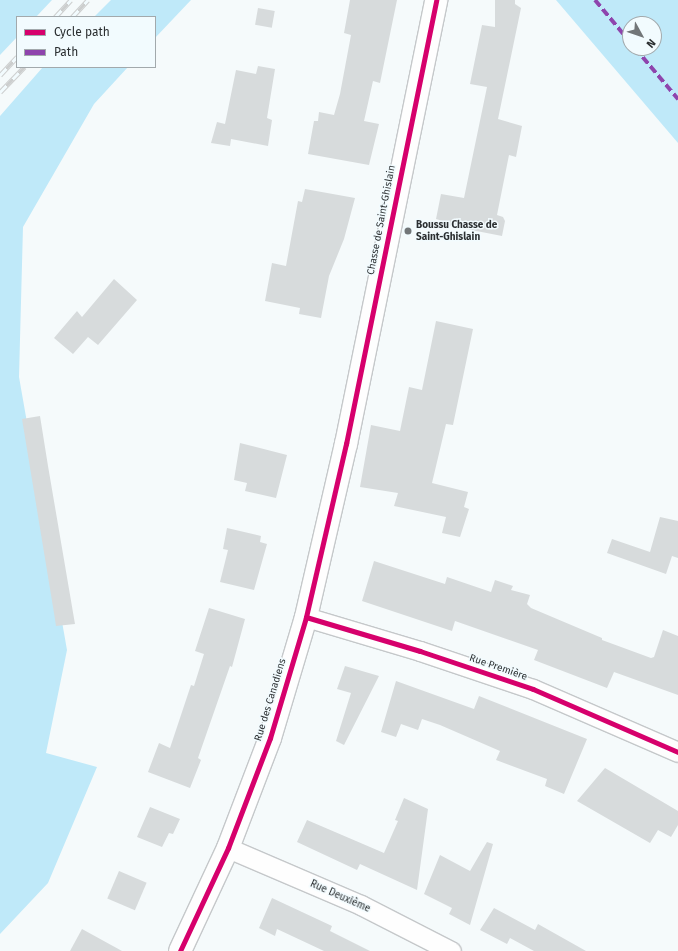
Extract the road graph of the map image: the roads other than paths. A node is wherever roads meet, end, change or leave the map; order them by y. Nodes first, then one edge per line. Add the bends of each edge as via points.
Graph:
1 (436, 0) edge
2 (346, 444) joint
3 (306, 617) junction
4 (678, 752) edge
5 (228, 848) junction
6 (180, 951) edge
7 (451, 951) edge

1 - 2 street, Chasse de Saint-Ghislain
2 - 3 street, Rue des Canadiens
3 - 4 street, Rue Première via 420,651 533,689
3 - 5 street, Rue des Canadiens via 270,738
5 - 6 street, Rue des Canadiens
5 - 7 street, Rue Deuxième via 361,905

